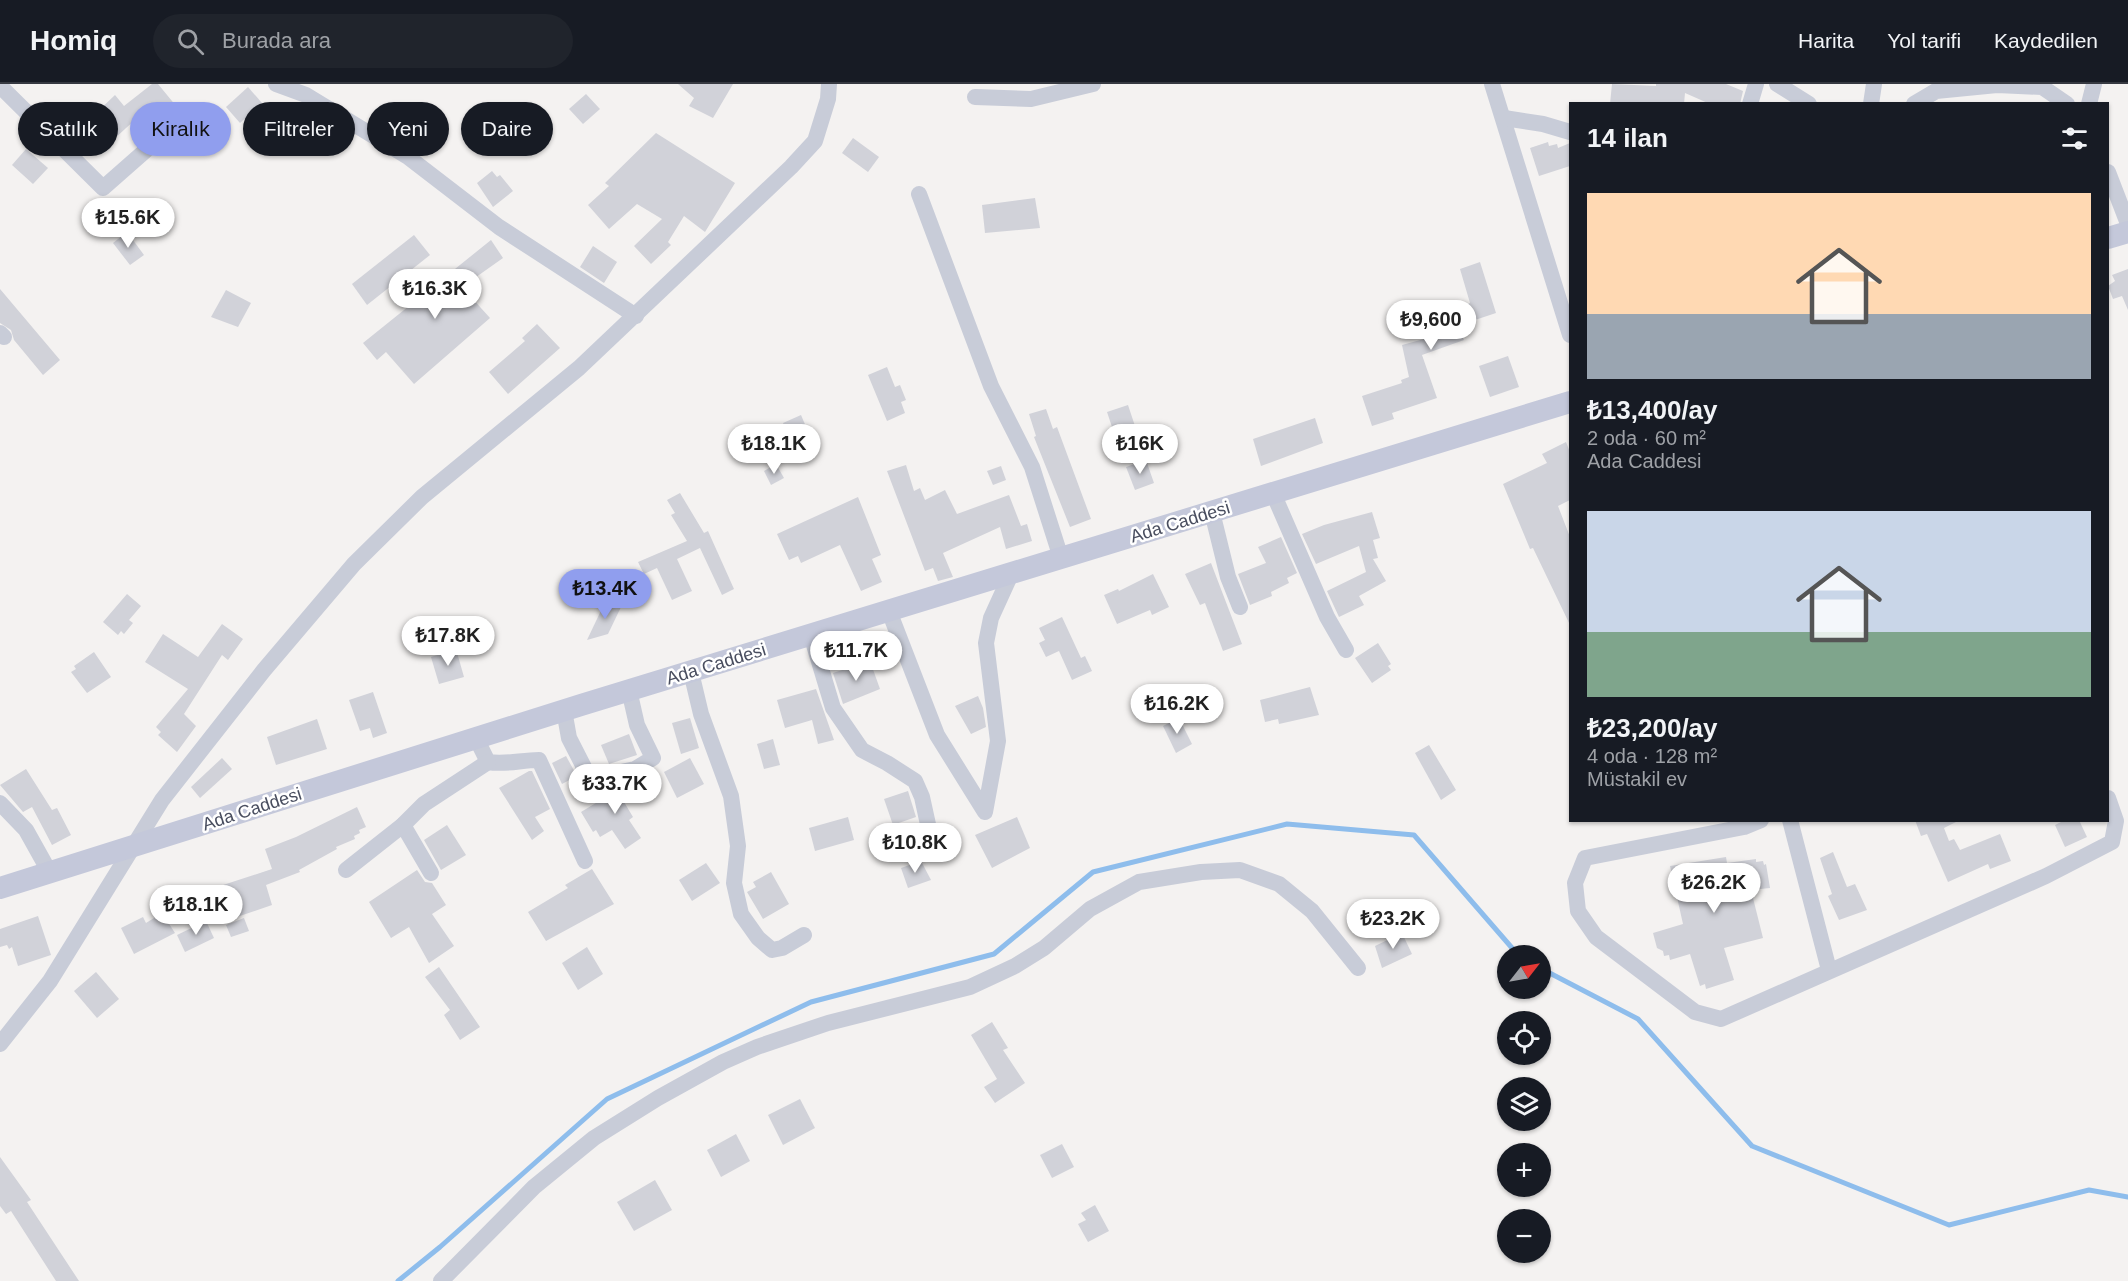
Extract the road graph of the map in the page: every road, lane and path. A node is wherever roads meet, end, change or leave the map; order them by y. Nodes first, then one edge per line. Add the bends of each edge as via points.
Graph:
1 (276, 84) edge
2 (829, 84) edge
3 (1093, 84) edge
4 (1492, 84) edge
5 (1756, 84) edge
6 (1777, 84) edge
7 (1874, 84) edge
8 (2094, 84) edge
9 (2042, 85) edge
10 (0, 86) edge
11 (975, 97) dead end
12 (1751, 102) edge
13 (1806, 102) edge
14 (1870, 102) edge
15 (1917, 102) edge
16 (2064, 102) edge
17 (2090, 102) edge
18 (1504, 118) junction
19 (1569, 132) edge
20 (139, 156) edge
21 (2109, 175) edge
22 (919, 194) dead end
23 (2128, 224) edge
24 (2128, 232) edge
25 (2109, 238) edge
26 (636, 316) junction
27 (1569, 332) edge
28 (1569, 402) edge
29 (1274, 493) junction
30 (1212, 512) junction
31 (1061, 558) junction
32 (1011, 574) junction
33 (1240, 608) dead end
34 (889, 611) junction
35 (811, 635) junction
36 (1346, 650) dead end
37 (691, 672) junction
38 (629, 690) junction
39 (564, 710) junction
40 (476, 738) junction
41 (488, 762) junction
42 (2109, 801) edge
43 (0, 803) edge
44 (1756, 822) edge
45 (1791, 822) edge
46 (403, 825) junction
47 (133, 846) junction
48 (929, 854) dead end
49 (585, 861) dead end
50 (346, 870) dead end
51 (50, 873) junction
52 (431, 873) dead end
53 (0, 888) edge
54 (804, 935) dead end
55 (1358, 968) dead end
56 (1829, 970) junction
57 (0, 1044) edge
58 (441, 1281) edge

1 - 26 street via 306,95 408,157 498,227
2 - 26 street via 815,141
3 - 11 street via 1031,99
4 - 18 street
5 - 12 street
6 - 13 street
7 - 14 street
8 - 17 street
9 - 15 street via 1936,91
9 - 16 street
10 - 20 street via 103,188
18 - 19 street via 1543,123
18 - 27 street
21 - 23 street
22 - 31 street via 991,386 1032,467
24 - 25 main road
26 - 47 street via 422,497 354,564 205,744
28 - 29 main road, Ada Caddesi
29 - 30 main road, Ada Caddesi
29 - 36 street via 1327,617
30 - 31 main road, Ada Caddesi
30 - 33 street
31 - 32 main road, Ada Caddesi
32 - 34 main road, Ada Caddesi
32 - 34 street via 991,618 987,643 998,741 985,812 937,735
34 - 35 main road, Ada Caddesi
35 - 37 main road, Ada Caddesi
35 - 48 street via 833,708 862,750 915,781 929,829
37 - 38 main road, Ada Caddesi
37 - 54 street via 701,714 731,796 738,846 734,883 741,914 772,950
38 - 39 main road, Ada Caddesi
38 - 39 street via 637,725 653,758 635,769 590,779 569,738
39 - 40 main road, Ada Caddesi
40 - 41 street
40 - 47 main road, Ada Caddesi
41 - 46 street via 424,804
41 - 49 street via 508,765 539,760
42 - 56 street via 2116,821 2112,842 2046,876
43 - 51 street via 26,830
44 - 56 street via 1586,858 1575,883 1578,911 1596,938 1695,1012 1721,1019
45 - 56 street
46 - 50 street
46 - 52 street
47 - 51 main road, Ada Caddesi
47 - 57 street via 50,981
51 - 53 main road, Ada Caddesi
55 - 58 street via 1312,911 1279,884 1239,870 1139,882 1090,909 1044,948 970,987 870,1011 757,1047 658,1098 594,1138 534,1187

